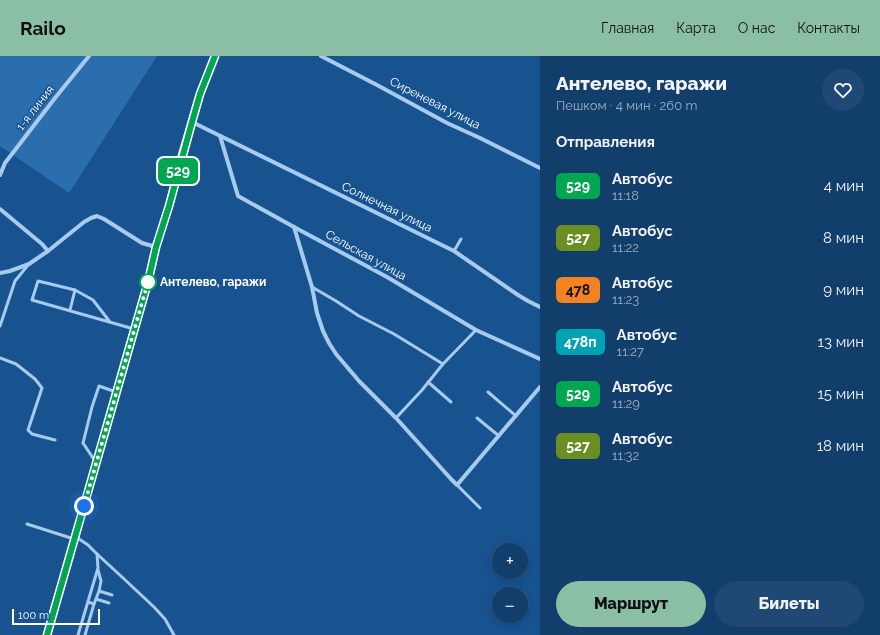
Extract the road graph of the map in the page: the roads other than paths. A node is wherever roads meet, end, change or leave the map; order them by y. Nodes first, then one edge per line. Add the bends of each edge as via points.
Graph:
1 (89, 56) edge
2 (215, 56) edge
3 (321, 56) edge
4 (192, 122) junction
5 (220, 136) junction
6 (540, 168) edge
7 (0, 175) edge
8 (0, 209) edge
9 (294, 227) junction
10 (461, 239) dead end
11 (156, 247) junction
12 (48, 251) junction
13 (454, 251) junction
14 (29, 264) junction
15 (0, 273) edge
16 (312, 287) junction
17 (75, 290) junction
18 (540, 307) edge
19 (70, 310) junction
20 (110, 322) junction
21 (0, 326) edge
22 (134, 329) junction
23 (476, 330) junction
24 (0, 358) edge
25 (540, 359) edge
26 (443, 364) junction
27 (428, 382) junction
28 (540, 387) edge
29 (116, 392) junction
30 (488, 392) dead end
31 (452, 402) dead end
32 (516, 416) junction
33 (396, 418) junction
34 (477, 418) dead end
35 (498, 436) junction
36 (55, 440) dead end
37 (96, 463) junction
38 (457, 485) junction
39 (480, 508) dead end
40 (27, 524) dead end
41 (74, 538) junction
42 (97, 554) junction
43 (98, 568) junction
44 (99, 591) junction
45 (112, 595) dead end
46 (96, 600) junction
47 (88, 602) junction
48 (110, 603) dead end
49 (94, 604) junction
50 (47, 635) edge
51 (78, 635) edge
52 (85, 635) edge
53 (174, 635) edge

1 - 7 street, 1-я линия via 5,163
2 - 4 main road
3 - 6 street, Сиреневая улица
4 - 5 street, Солнечная улица
4 - 11 main road
5 - 9 street, Сельская улица via 238,196
5 - 13 street, Солнечная улица
8 - 12 street
9 - 16 street
9 - 23 street, Сельская улица via 387,277
10 - 13 lane
11 - 12 street via 142,243 97,216 84,222
11 - 22 main road
12 - 14 street
13 - 18 street, Солнечная улица
14 - 15 street
14 - 21 lane via 15,281
16 - 26 lane
16 - 33 street via 323,331 336,354
17 - 19 lane
17 - 19 lane via 38,281 32,300
17 - 20 lane via 93,300
19 - 20 lane
20 - 22 lane
22 - 29 main road
23 - 25 street, Сельская улица
23 - 26 lane
24 - 36 lane via 16,364 42,388 28,430 32,434
26 - 27 lane
27 - 31 lane
27 - 33 lane
28 - 32 street
29 - 37 main road
29 - 37 lane via 99,386 92,407 83,443
30 - 32 lane
32 - 35 street
33 - 38 street
34 - 35 lane
35 - 38 street
37 - 41 main road
38 - 39 lane
40 - 41 lane
41 - 42 lane via 88,545
41 - 50 main road
42 - 43 lane
42 - 53 lane via 154,607
43 - 44 lane via 101,582
43 - 47 lane
44 - 45 lane
44 - 46 lane
46 - 48 lane
46 - 49 lane
47 - 49 lane
47 - 51 lane
49 - 52 lane

